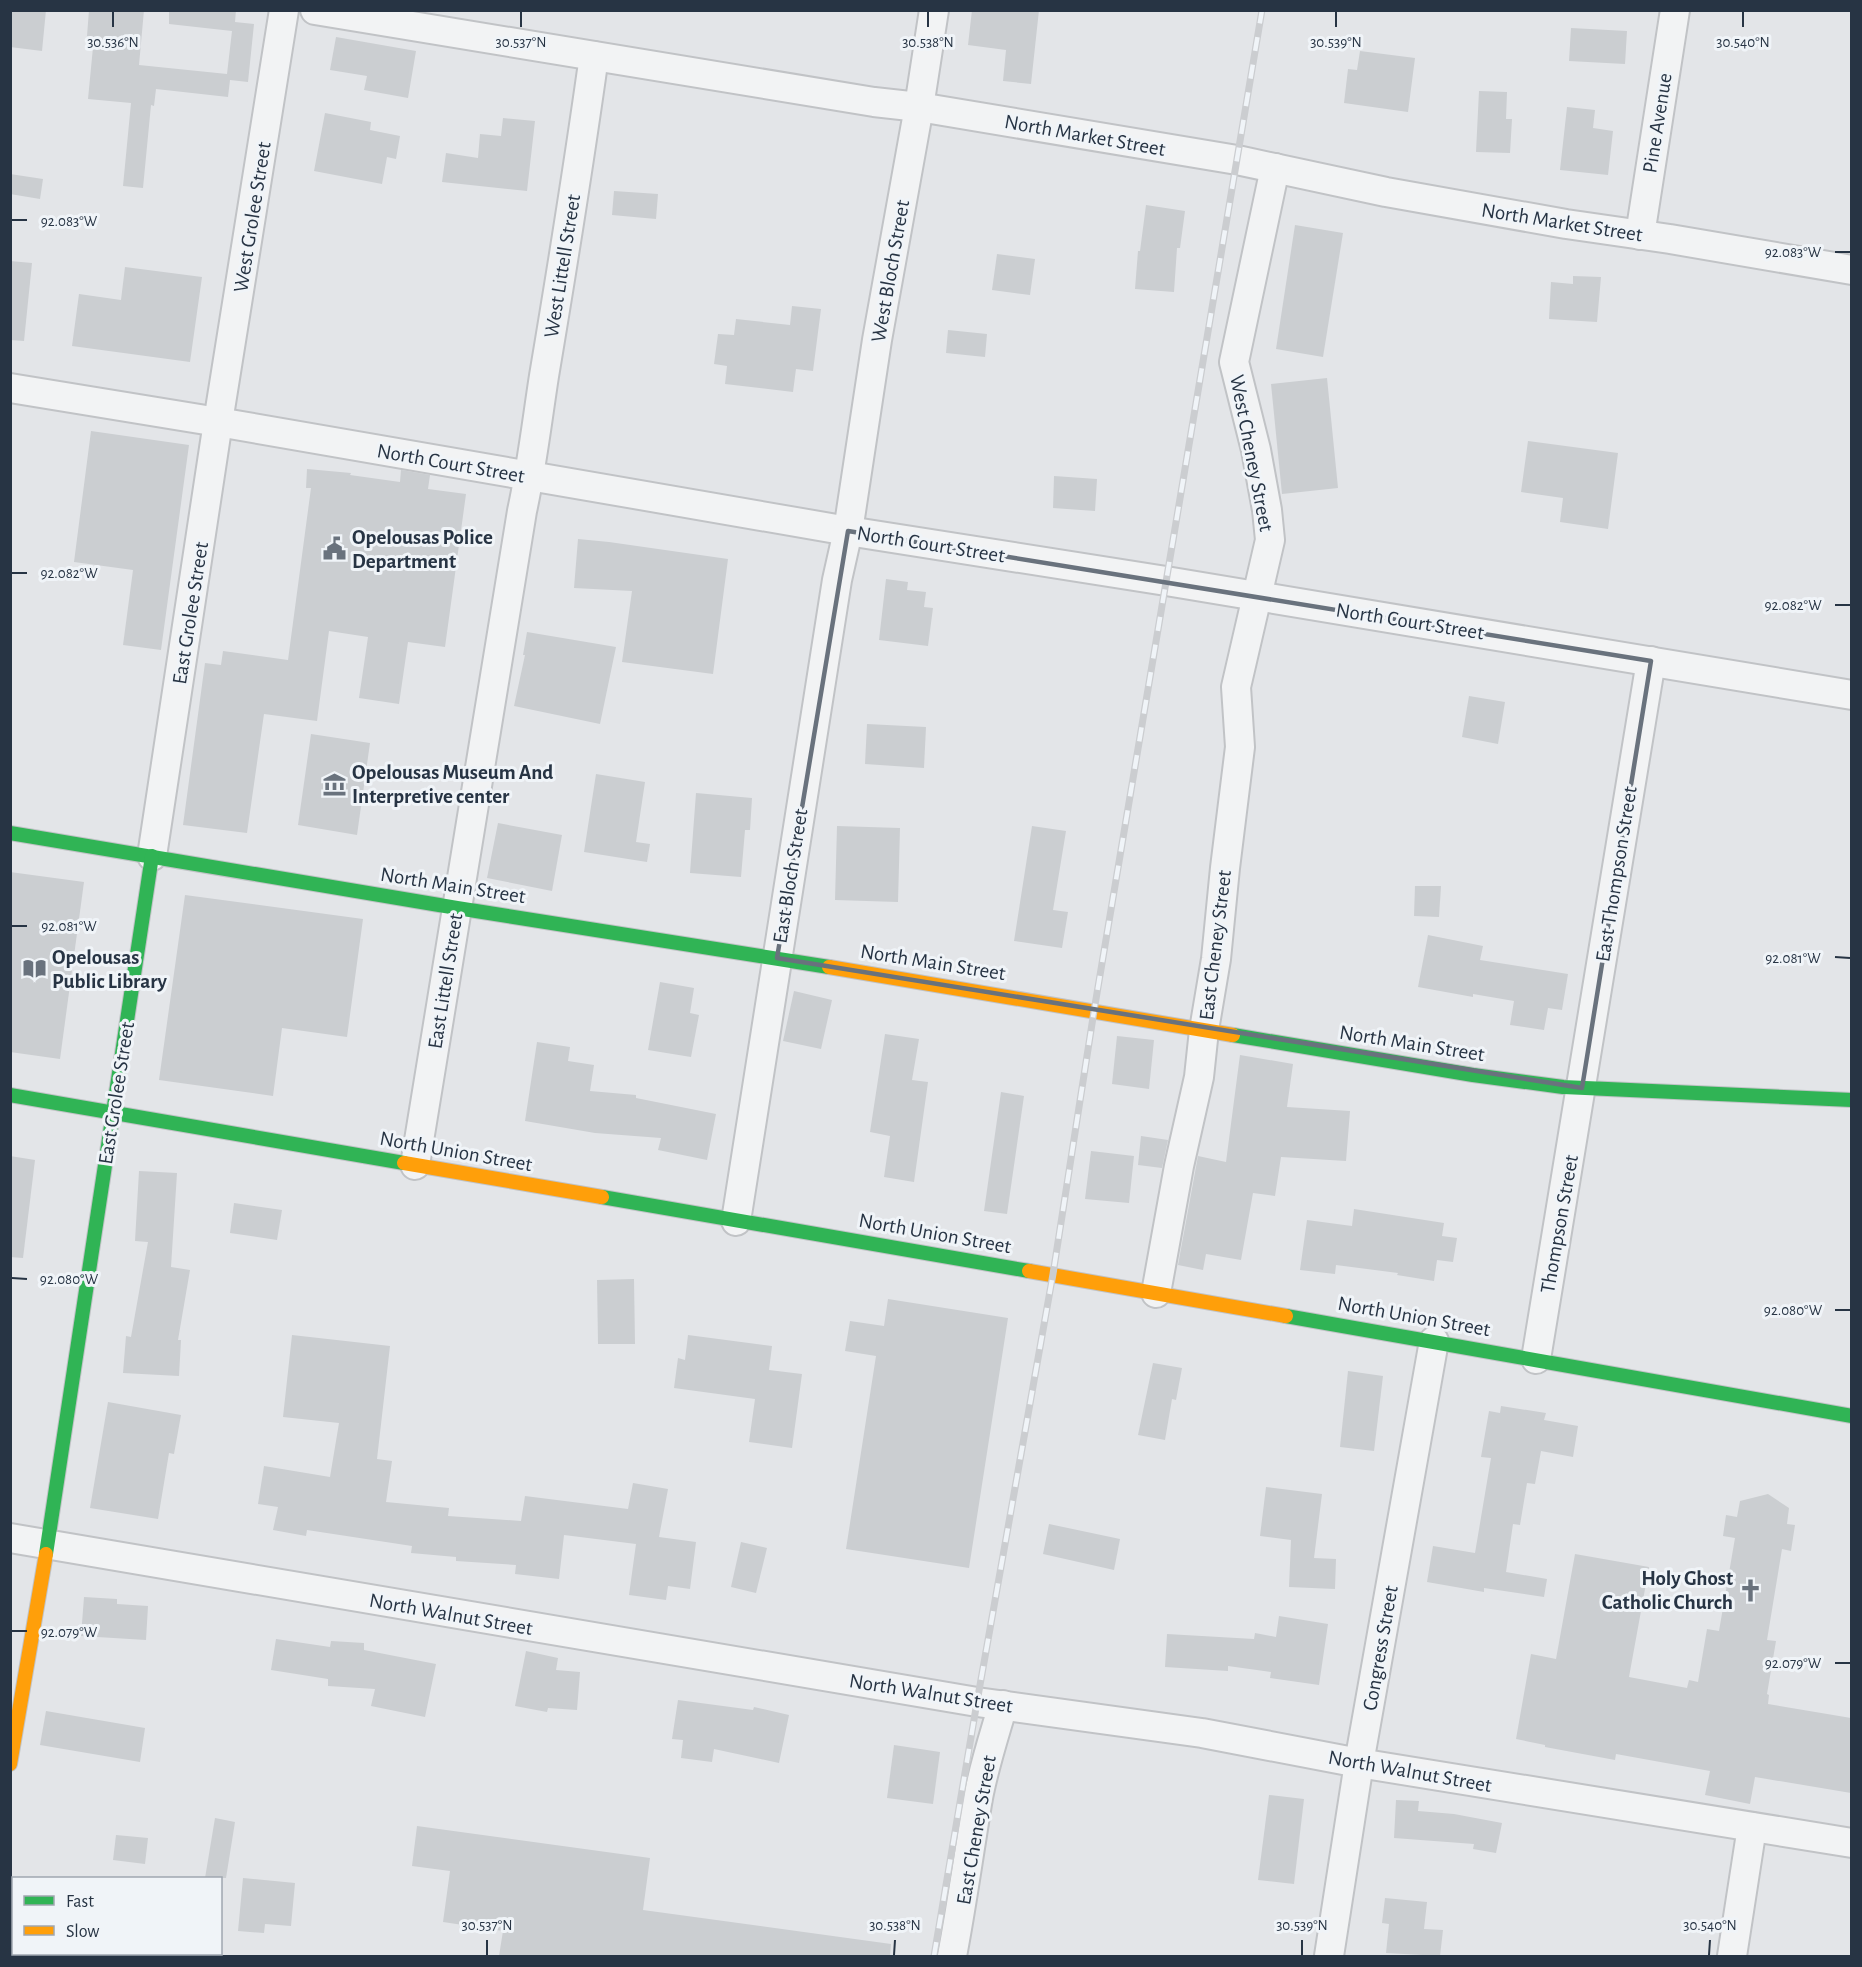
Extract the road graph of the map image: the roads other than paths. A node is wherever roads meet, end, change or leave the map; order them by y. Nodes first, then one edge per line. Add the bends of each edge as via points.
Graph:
1 (284, 10) edge
2 (315, 10) edge
3 (934, 10) edge
4 (1675, 10) edge
5 (594, 56) junction
6 (919, 107) junction
7 (1275, 168) junction
8 (1640, 235) junction
9 (1851, 270) edge
10 (10, 388) edge
11 (218, 422) junction
12 (530, 477) junction
13 (848, 531) junction
14 (1256, 596) junction
15 (1651, 661) junction
16 (1851, 695) edge
17 (10, 833) edge
18 (152, 856) junction
19 (457, 908) junction
20 (777, 958) junction
21 (1204, 1030) junction
22 (1581, 1088) junction
23 (10, 1095) edge
24 (1851, 1100) edge
25 (114, 1112) junction
26 (415, 1165) junction
27 (736, 1221) junction
28 (1156, 1293) junction
29 (1434, 1341) junction
30 (1536, 1359) junction
31 (1851, 1416) edge
32 (10, 1538) edge
33 (47, 1546) junction
34 (1003, 1705) junction
35 (1359, 1763) junction
36 (10, 1764) edge
37 (1752, 1827) junction
38 (1851, 1843) edge
39 (952, 1956) edge
40 (1329, 1956) edge
41 (1732, 1956) edge

1 - 11 street, West Grolee Street
2 - 5 street, North Market Street
3 - 6 street, West Bloch Street
4 - 8 street, Pine Avenue
5 - 6 street, North Market Street
5 - 12 street, West Littell Street
6 - 7 street, North Market Street
6 - 13 street, West Bloch Street
7 - 8 street, North Market Street via 1397,194
7 - 14 street, West Cheney Street via 1234,362 1256,450 1270,540
8 - 9 street, North Market Street
10 - 11 street, North Court Street
11 - 12 street, North Court Street
11 - 18 street, East Grolee Street
12 - 13 street, North Court Street
12 - 19 street, East Littell Street
13 - 14 street, North Court Street
13 - 20 street, East Bloch Street
14 - 15 street, North Court Street
14 - 21 street, East Cheney Street via 1236,687 1240,747
15 - 16 street, North Court Street
15 - 22 street, East Thompson Street
17 - 18 main road, North Main Street
18 - 19 main road, North Main Street
18 - 25 main road, East Grolee Street
19 - 20 main road, North Main Street
19 - 26 street, East Littell Street
20 - 21 main road, North Main Street
20 - 27 street, East Bloch Street
21 - 22 main road, North Main Street via 1473,1075
21 - 28 street, East Cheney Street via 1199,1077
22 - 24 main road, North Main Street
22 - 30 street, Thompson Street
23 - 25 main road, North Union Street
25 - 26 main road, North Union Street
25 - 33 main road, East Grolee Street
26 - 27 main road, North Union Street
27 - 28 main road, North Union Street
28 - 29 main road, North Union Street
29 - 30 main road, North Union Street
29 - 35 street, Congress Street
30 - 31 main road, North Union Street
32 - 33 street, North Walnut Street
33 - 34 street, North Walnut Street
33 - 36 main road, East Grolee Street
34 - 35 street, North Walnut Street via 1202,1733
34 - 39 street, East Cheney Street via 980,1788
35 - 37 street, North Walnut Street
35 - 40 street, Congress Street
37 - 38 street, North Walnut Street
37 - 41 street

